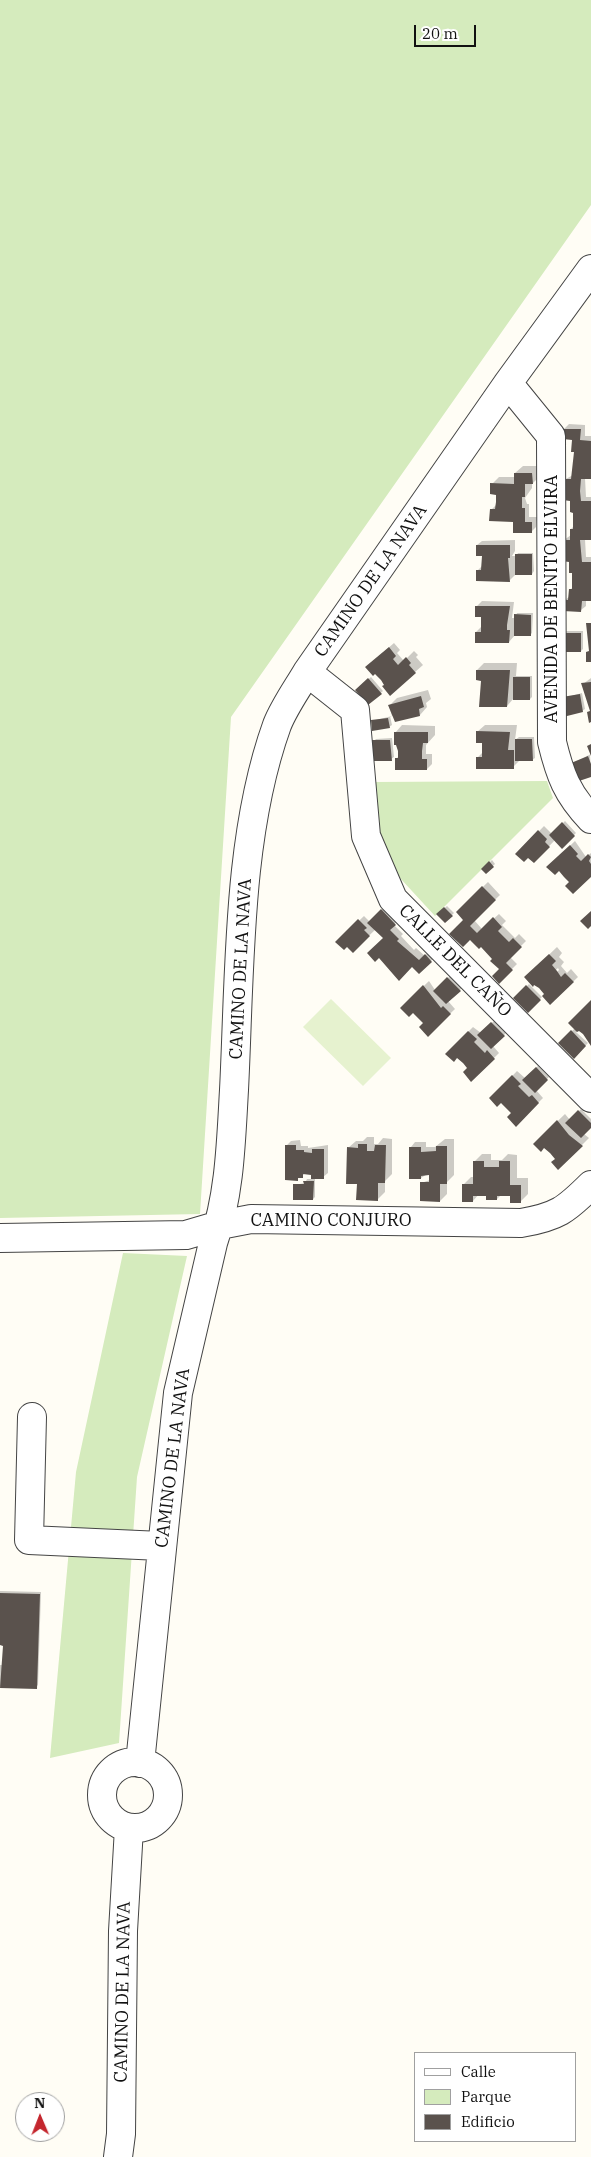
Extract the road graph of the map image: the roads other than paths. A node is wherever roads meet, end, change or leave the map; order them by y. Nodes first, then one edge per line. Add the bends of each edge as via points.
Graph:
1 (591, 269) edge
2 (508, 383) junction
3 (307, 672) junction
4 (591, 819) edge
5 (591, 1098) edge
6 (591, 1185) edge
7 (220, 1225) junction
8 (0, 1238) edge
9 (32, 1416) dead end
10 (161, 1546) junction
11 (140, 1762) junction
12 (129, 1828) junction
13 (118, 2157) edge

1 - 2 street, CAMINO DE LA NAVA
2 - 3 street, CAMINO DE LA NAVA
2 - 4 street, AVENIDA DE BENITO ELVIRA via 551,436 552,742 560,776 576,804
3 - 5 street, CALLE DEL CAÑO via 355,710 366,836 393,899
3 - 7 street, CAMINO DE LA NAVA via 278,723 260,781 246,867 230,1168
6 - 7 street, CAMINO CONJURO via 568,1207 547,1218 521,1223 251,1219
7 - 8 street, CAMINO CONJURO via 186,1235
7 - 10 street, CAMINO DE LA NAVA via 178,1393
9 - 10 street via 29,1540
10 - 11 street, CAMINO DE LA NAVA
11 - 12 street via 116,1768 103,1789 103,1802 108,1814
11 - 12 street via 162,1776 168,1788 168,1801 154,1823 142,1828
12 - 13 street, CAMINO DE LA NAVA via 123,1931

